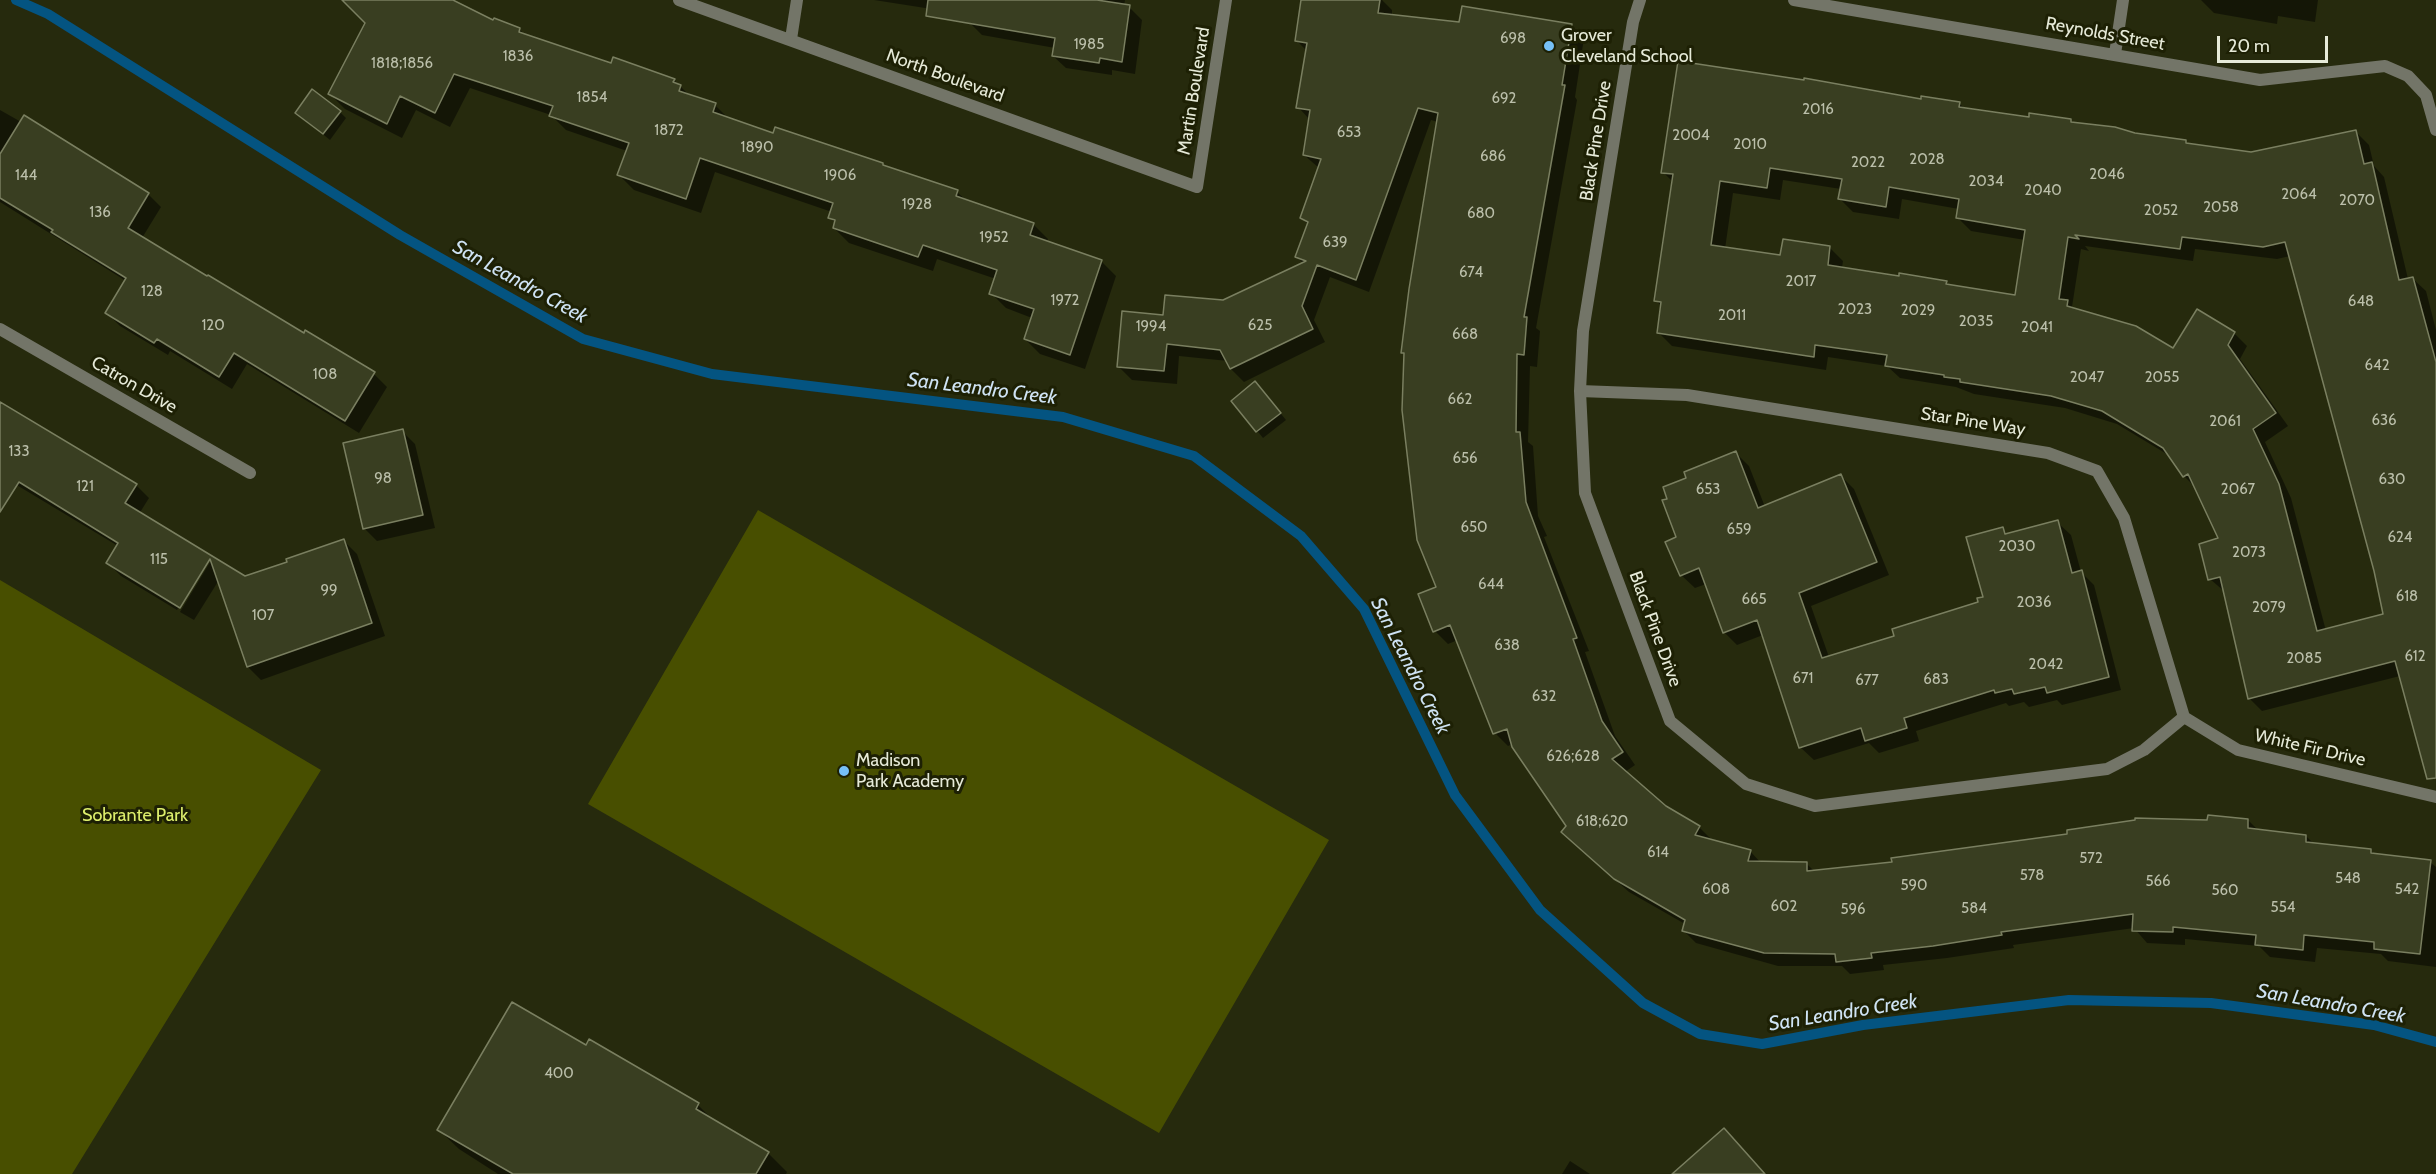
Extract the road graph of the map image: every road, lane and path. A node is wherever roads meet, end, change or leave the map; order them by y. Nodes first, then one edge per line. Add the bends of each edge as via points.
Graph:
1 (679, 0) edge
2 (797, 0) edge
3 (1227, 0) edge
4 (1640, 0) edge
5 (1794, 0) edge
6 (2123, 0) edge
7 (791, 39) junction
8 (2115, 54) junction
9 (2436, 130) edge
10 (1197, 188) joint
11 (0, 329) edge
12 (1580, 391) junction
13 (250, 473) dead end
14 (2184, 717) junction
15 (2436, 797) edge

1 - 7 street, North Boulevard
2 - 7 street
3 - 10 street, Martin Boulevard
4 - 12 street, Black Pine Drive via 1633,22 1583,331
5 - 8 street, Reynolds Street
6 - 8 street
7 - 10 street, North Boulevard
8 - 9 street, Reynolds Street via 2260,80 2385,66 2408,76 2426,95
11 - 13 street, Catron Drive
12 - 14 street, Star Pine Way via 1687,395 2048,453 2097,471 2124,518
12 - 14 street, Black Pine Drive via 1585,493 1670,721 1746,784 1815,806 2107,769 2144,750
14 - 15 street, White Fir Drive via 2238,750

